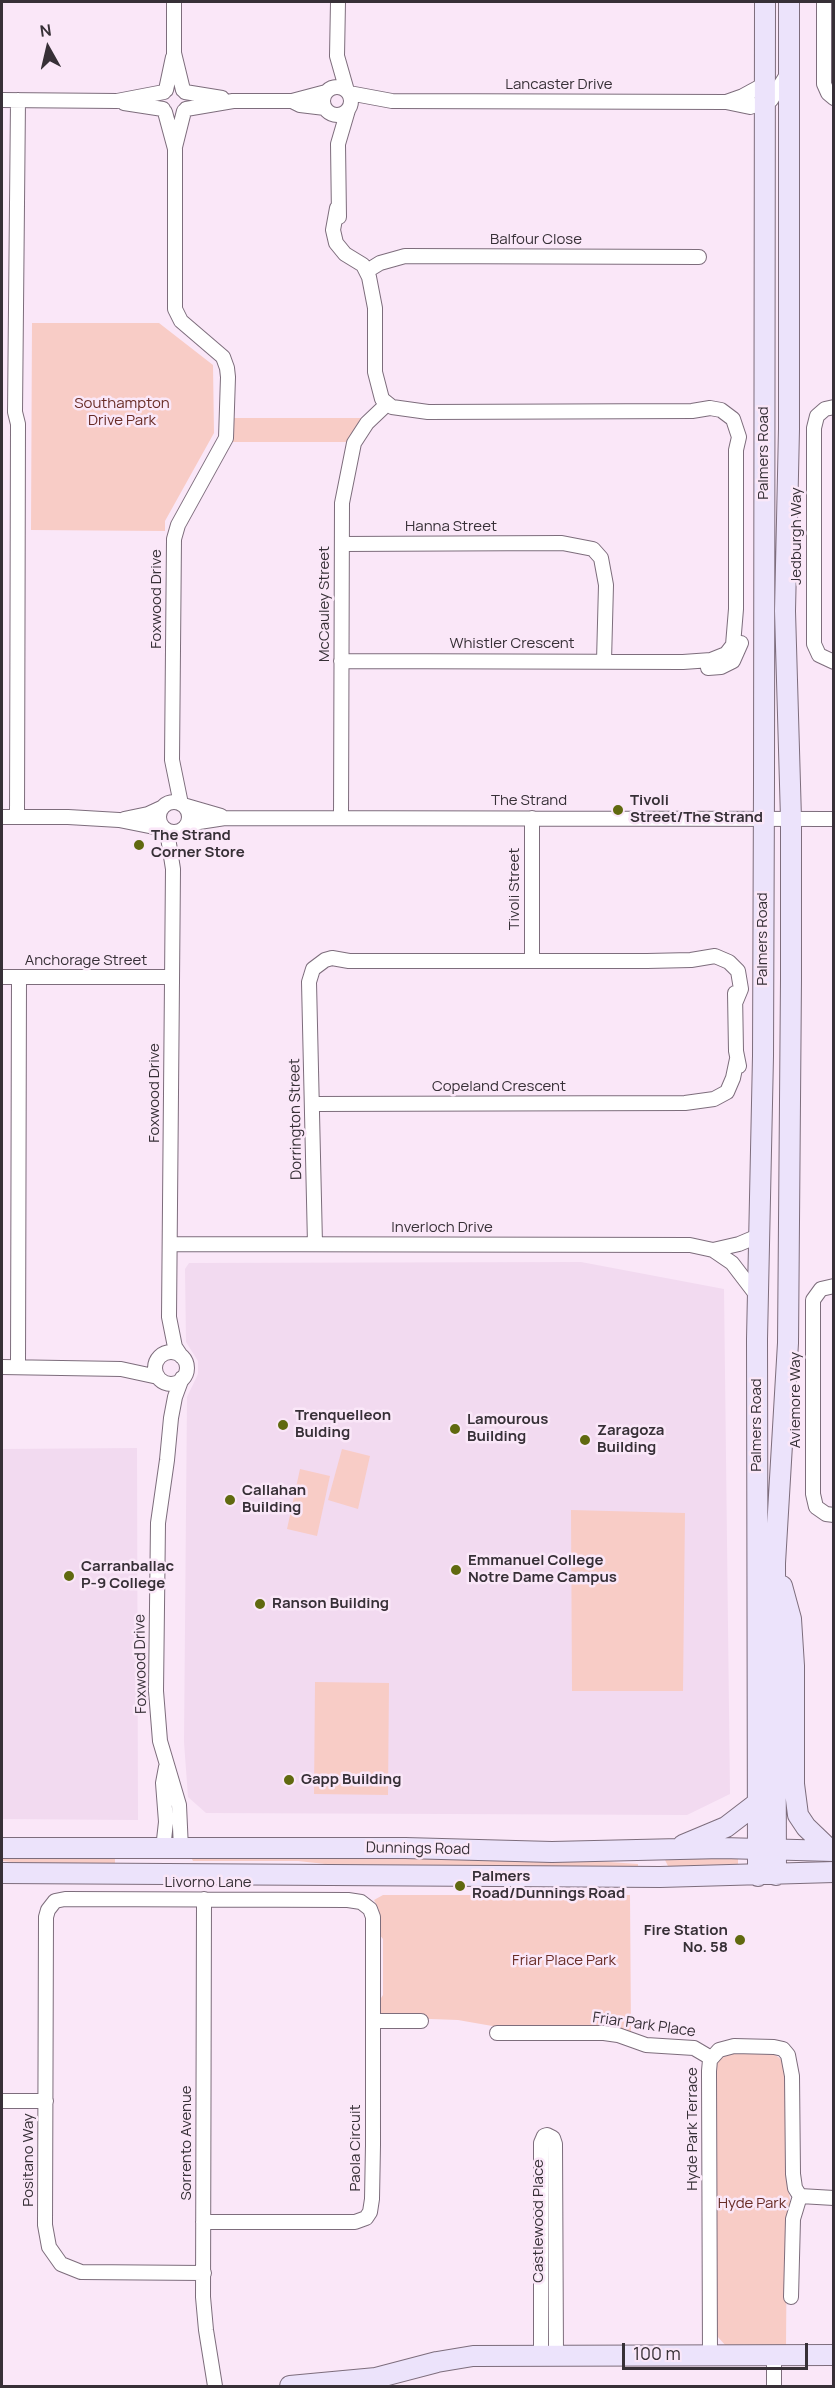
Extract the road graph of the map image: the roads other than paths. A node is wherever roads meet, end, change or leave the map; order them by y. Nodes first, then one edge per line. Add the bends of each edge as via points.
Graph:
1 (174, 2) edge
2 (338, 2) edge
3 (765, 2) edge
4 (789, 2) edge
5 (827, 7) edge
6 (174, 53) junction
7 (337, 57) junction
8 (789, 71) junction
9 (165, 91) junction
10 (184, 91) junction
11 (327, 91) junction
12 (348, 92) junction
13 (765, 93) junction
14 (834, 98) edge
15 (2, 100) edge
16 (18, 100) junction
17 (117, 101) junction
18 (233, 101) junction
19 (292, 101) junction
20 (392, 101) junction
21 (326, 109) junction
22 (349, 109) junction
23 (185, 110) junction
24 (164, 111) junction
25 (338, 144) junction
26 (175, 149) junction
27 (699, 257) dead end
28 (371, 268) junction
29 (384, 406) junction
30 (827, 410) edge
31 (8, 412) edge
32 (342, 544) junction
33 (828, 660) edge
34 (341, 661) junction
35 (604, 661) junction
36 (172, 760) junction
37 (182, 804) junction
38 (162, 807) junction
39 (2, 817) edge
40 (17, 817) junction
41 (225, 818) junction
42 (341, 818) junction
43 (532, 818) junction
44 (764, 819) junction
45 (791, 819) junction
46 (834, 819) edge
47 (119, 820) junction
48 (184, 828) junction
49 (165, 830) junction
50 (173, 869) junction
51 (532, 960) junction
52 (321, 967) joint
53 (2, 977) edge
54 (20, 977) junction
55 (171, 977) junction
56 (313, 1104) junction
57 (758, 1236) junction
58 (171, 1244) junction
59 (315, 1244) junction
60 (713, 1250) junction
61 (834, 1286) edge
62 (758, 1297) junction
63 (169, 1317) junction
64 (181, 1356) junction
65 (159, 1358) junction
66 (2, 1367) edge
67 (18, 1367) junction
68 (121, 1369) junction
69 (159, 1378) junction
70 (182, 1378) junction
71 (171, 1418) junction
72 (834, 1515) edge
73 (775, 1563) junction
74 (756, 1804) junction
75 (2, 1848) edge
76 (172, 1849) junction
77 (675, 1849) junction
78 (766, 1849) junction
79 (605, 1850) junction
80 (832, 1851) edge
81 (834, 1872) edge
82 (2, 1873) edge
83 (170, 1873) junction
84 (767, 1875) junction
85 (660, 1877) junction
86 (204, 1899) junction
87 (50, 1907) joint
88 (368, 1907) joint
89 (373, 2021) junction
90 (421, 2021) dead end
91 (497, 2033) dead end
92 (711, 2058) junction
93 (2, 2101) edge
94 (46, 2101) junction
95 (801, 2196) junction
96 (834, 2198) edge
97 (203, 2222) junction
98 (204, 2273) junction
99 (791, 2297) dead end
100 (774, 2355) junction
101 (834, 2355) edge
102 (549, 2356) junction
103 (710, 2356) junction
104 (384, 2381) edge
105 (215, 2386) edge
106 (290, 2386) edge
107 (774, 2386) edge

1 - 6 street
2 - 7 street
3 - 13 main road, Palmers Road
4 - 8 main road, Palmers Road
5 - 14 street via 824,84
6 - 9 street
6 - 10 street
7 - 11 street
7 - 12 street
8 - 13 street via 775,96
8 - 45 main road, Palmers Road via 785,611
9 - 10 street via 176,87
9 - 17 street
9 - 24 street via 160,102
10 - 18 street
10 - 23 street via 188,101
11 - 12 street via 336,87
11 - 19 street
11 - 21 street via 323,101
12 - 20 street, Lancaster Drive
12 - 22 street
13 - 20 street, Lancaster Drive via 750,106 726,102
13 - 44 main road, Palmers Road
15 - 16 street
16 - 17 street
16 - 31 street
17 - 24 street
18 - 19 street
18 - 23 street
19 - 21 street
20 - 22 street, Lancaster Drive
21 - 22 street via 339,115
21 - 25 street
22 - 25 street
23 - 24 street via 175,115
23 - 26 street, Foxwood Drive
24 - 26 street, Foxwood Drive
25 - 28 street via 333,230 336,243 345,254
26 - 36 street, Foxwood Drive via 175,309 180,321 226,362 228,423 224,443 174,539
27 - 28 street, Balfour Close via 405,256
28 - 29 street via 375,308 372,391 374,399
29 - 32 street, McCauley Street via 358,435 352,451 342,503
29 - 35 street, Whistler Crescent via 397,416 428,412 692,411 727,422 736,450 736,609 742,641 733,661 714,669 683,662
30 - 33 street, Jedburgh Way via 815,419 814,429 814,637 815,648
31 - 40 street via 18,424
32 - 34 street, McCauley Street
32 - 35 street, Hanna Street via 561,543 584,539 599,544 610,559
34 - 35 street, Whistler Crescent
34 - 42 street, McCauley Street
36 - 37 street, Foxwood Drive
36 - 38 street, Foxwood Drive
37 - 38 street via 173,802
37 - 41 street, The Strand
37 - 48 street via 189,814
38 - 47 street
38 - 49 street via 158,818
39 - 40 street
40 - 47 street
41 - 42 street, The Strand
41 - 48 street, The Strand
42 - 43 street, The Strand
43 - 44 street, The Strand
43 - 51 street, Tivoli Street
44 - 45 street, The Strand
44 - 57 main road, Palmers Road
45 - 46 street, The Strand
45 - 73 main road, Palmers Road via 788,1343
47 - 49 street
48 - 49 street via 176,832
48 - 50 street, Foxwood Drive
49 - 50 street, Foxwood Drive
50 - 55 street, Foxwood Drive
51 - 52 street, Copeland Crescent via 332,958
51 - 56 street, Copeland Crescent via 691,960 723,967 731,976 736,1001 737,1059 727,1092 714,1099 685,1102
52 - 56 street, Dorrington Street via 310,975
53 - 54 street, Anchorage Street
54 - 55 street, Anchorage Street
54 - 67 street
55 - 58 street, Foxwood Drive
56 - 59 street, Dorrington Street
57 - 60 street, Inverloch Drive
57 - 62 main road, Palmers Road
58 - 59 street, Inverloch Drive
58 - 63 street, Foxwood Drive
59 - 60 street, Inverloch Drive via 690,1245
60 - 62 street, Inverloch Drive via 732,1263
61 - 72 street, Aviemore Way via 821,1289 813,1300 813,1494 816,1507
62 - 74 main road, Palmers Road
63 - 64 street, Foxwood Drive via 175,1347
63 - 65 street, Foxwood Drive
64 - 65 street via 169,1352
64 - 70 street, Foxwood Drive via 186,1366
65 - 68 street
65 - 69 street, Foxwood Drive via 155,1370
66 - 67 street
67 - 68 street
68 - 69 street
69 - 70 street via 171,1383
69 - 71 street, Foxwood Drive
70 - 71 street, Foxwood Drive
71 - 76 street, Foxwood Drive via 158,1523 156,1705 166,1765 166,1822
73 - 78 main road, Palmers Road
73 - 80 main road via 791,1619 798,1815
74 - 77 main road via 726,1827
74 - 78 main road, Palmers Road
75 - 76 main road, Dunnings Road
76 - 79 main road, Dunnings Road
76 - 83 main road
77 - 78 main road, Dunnings Road
77 - 79 main road, Dunnings Road
78 - 80 main road, Dunnings Road
78 - 84 main road, Palmers Road
79 - 85 main road via 619,1859 654,1863
81 - 84 main road, Dunnings Road
82 - 83 main road, Dunnings Road
83 - 85 main road, Dunnings Road
84 - 85 main road, Dunnings Road
86 - 87 street, Livorno Lane via 65,1899
86 - 88 street, Livorno Lane via 348,1900
86 - 97 street, Sorrento Avenue
87 - 94 street, Positano Way via 46,1917
88 - 89 street, Paola Circuit via 373,1917
89 - 90 street
89 - 97 street, Paola Circuit via 372,2199 366,2218 355,2222
91 - 92 street, Friar Park Place via 604,2033 646,2045 694,2048
92 - 95 street, Hyde Park Terrace via 719,2050 734,2046 779,2048 788,2055 792,2068 793,2174
92 - 103 street, Hyde Park Terrace
93 - 94 street
94 - 98 street, Positano Way via 46,2235 56,2259 81,2272
95 - 96 street
95 - 99 street via 793,2219
97 - 98 street, Sorrento Avenue
98 - 105 street, Sorrento Avenue via 204,2319
100 - 101 main road
100 - 103 main road
100 - 107 street
102 - 102 street, Castlewood Place via 541,2144 547,2135 555,2144
102 - 103 main road
102 - 104 main road via 473,2356 437,2362
104 - 106 main road

